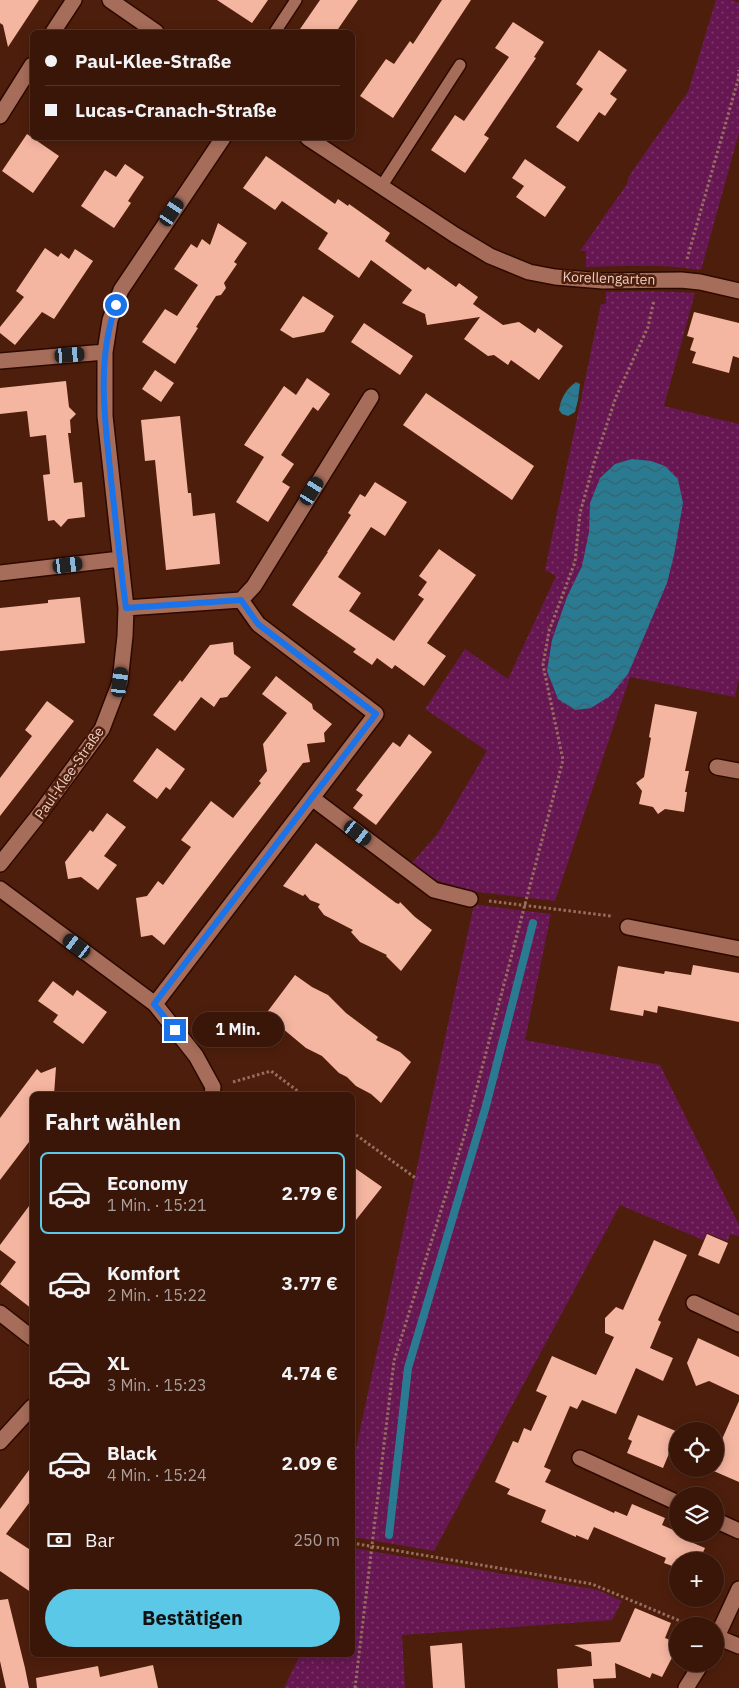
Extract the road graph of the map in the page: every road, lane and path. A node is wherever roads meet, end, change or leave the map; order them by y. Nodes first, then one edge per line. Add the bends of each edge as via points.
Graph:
1 (74, 0) edge
2 (110, 0) edge
3 (296, 0) edge
4 (54, 30) edge
5 (153, 30) edge
6 (276, 30) edge
7 (460, 65) dead end
8 (30, 68) edge
9 (739, 70) edge
10 (0, 116) edge
11 (222, 140) edge
12 (311, 140) edge
13 (381, 187) junction
14 (659, 280) junction
15 (681, 280) junction
16 (739, 291) edge
17 (105, 352) junction
18 (0, 361) edge
19 (370, 397) dead end
20 (120, 559) junction
21 (0, 573) edge
22 (241, 600) junction
23 (126, 608) junction
24 (717, 767) dead end
25 (739, 771) edge
26 (312, 798) junction
27 (0, 864) edge
28 (0, 888) edge
29 (470, 899) joint
30 (524, 905) junction
31 (628, 926) joint
32 (739, 950) edge
33 (154, 1004) junction
34 (213, 1091) edge
35 (299, 1092) edge
36 (355, 1134) edge
37 (417, 1180) dead end
38 (694, 1302) dead end
39 (0, 1313) edge
40 (739, 1324) edge
41 (30, 1336) edge
42 (30, 1409) edge
43 (0, 1442) edge
44 (580, 1458) dead end
45 (669, 1499) edge
46 (724, 1524) edge
47 (739, 1531) edge
48 (355, 1543) edge
49 (372, 1546) junction
50 (739, 1589) edge
51 (671, 1617) edge
52 (724, 1622) edge
53 (724, 1641) edge
54 (739, 1646) edge
55 (696, 1672) edge
56 (355, 1688) edge
57 (686, 1688) edge

1 - 4 street
2 - 5 street
3 - 6 lane
7 - 13 lane
8 - 10 street
9 - 15 path
11 - 17 street, Paul-Klee-Straße via 121,290 110,320
12 - 13 street, Korellengarten
13 - 14 street, Korellengarten via 490,256 529,272 603,281
14 - 15 street, Korellengarten
14 - 30 path via 648,326 616,397 594,462 580,513 575,562 549,631 543,665 563,760
15 - 16 street, Korellengarten
17 - 18 street
17 - 20 street, Paul-Klee-Straße via 105,416
19 - 22 street via 254,586
20 - 21 street
20 - 23 street, Paul-Klee-Straße
22 - 23 street
22 - 26 street via 258,624 376,714
23 - 27 street, Paul-Klee-Straße via 120,682 102,729
24 - 25 street
26 - 29 street via 434,890
26 - 33 street
28 - 33 street
29 - 30 path
30 - 31 path via 612,916 620,918
30 - 49 path via 463,1140 394,1361
31 - 32 street
33 - 34 street via 196,1056
34 - 35 path via 271,1071
36 - 37 path
38 - 40 street
39 - 41 street
42 - 43 street
44 - 45 street
46 - 47 street
48 - 49 path
49 - 51 path via 592,1584
49 - 56 path
50 - 52 street
53 - 54 street
55 - 57 street

